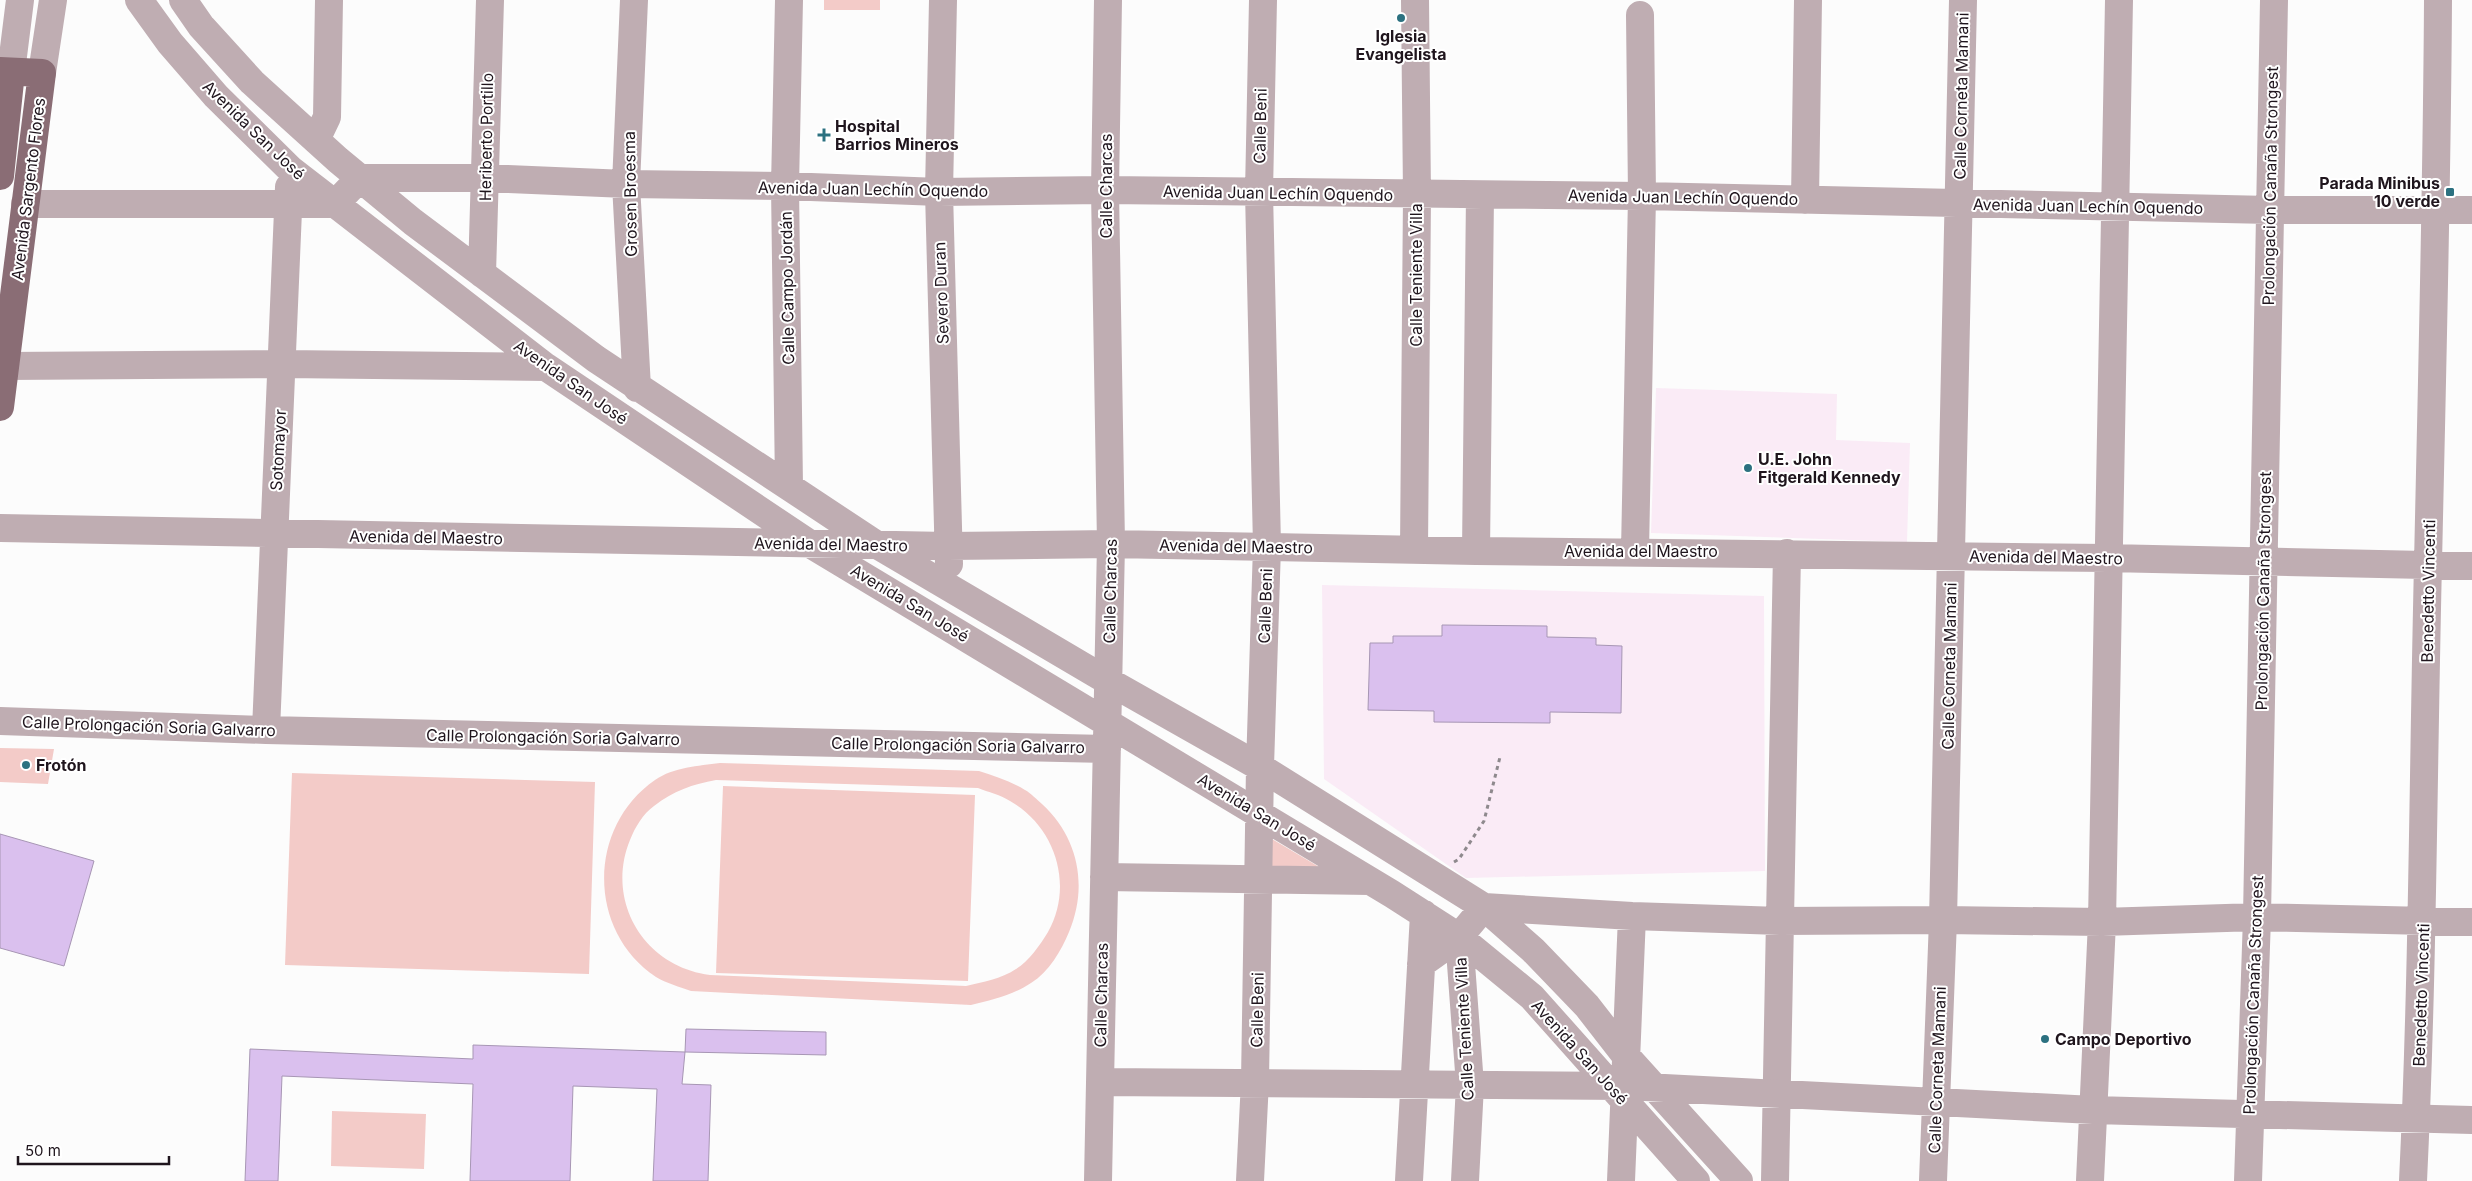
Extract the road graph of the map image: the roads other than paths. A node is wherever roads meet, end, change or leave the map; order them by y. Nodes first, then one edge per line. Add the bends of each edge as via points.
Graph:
1 (20, 0) edge
2 (52, 0) edge
3 (139, 0) edge
4 (184, 0) edge
5 (329, 0) edge
6 (490, 0) edge
7 (634, 0) edge
8 (789, 0) edge
9 (943, 0) edge
10 (1108, 0) edge
11 (1263, 0) edge
12 (1415, 0) edge
13 (1808, 0) edge
14 (1963, 0) edge
15 (2119, 0) edge
16 (2274, 0) edge
17 (2438, 0) edge
18 (1640, 15) dead end
19 (6, 80) edge
20 (42, 82) junction
21 (316, 140) junction
22 (290, 169) junction
23 (0, 170) edge
24 (360, 178) junction
25 (486, 178) junction
26 (626, 184) junction
27 (786, 186) junction
28 (1105, 190) junction
29 (939, 192) junction
30 (1259, 192) junction
31 (1416, 195) junction
32 (1480, 195) junction
33 (1642, 196) junction
34 (1805, 200) junction
35 (1959, 203) junction
36 (25, 204) junction
37 (288, 204) junction
38 (335, 204) junction
39 (2115, 207) junction
40 (2437, 209) junction
41 (2270, 210) junction
42 (2472, 210) edge
43 (482, 274) junction
44 (283, 364) junction
45 (6, 366) junction
46 (546, 367) junction
47 (637, 388) junction
48 (0, 407) edge
49 (789, 486) junction
50 (0, 528) edge
51 (273, 534) junction
52 (810, 544) junction
53 (1111, 544) junction
54 (877, 545) junction
55 (948, 546) junction
56 (1267, 546) junction
57 (1414, 549) junction
58 (1476, 551) junction
59 (1635, 551) junction
60 (1787, 553) junction
61 (1951, 555) junction
62 (2108, 558) junction
63 (2263, 561) junction
64 (2428, 565) junction
65 (2472, 566) edge
66 (950, 586) junction
67 (1108, 681) junction
68 (0, 721) edge
69 (1108, 721) junction
70 (266, 730) junction
71 (1107, 749) junction
72 (1260, 767) junction
73 (1260, 814) junction
74 (1104, 877) junction
75 (1260, 878) junction
76 (1371, 881) junction
77 (1484, 907) junction
78 (1424, 914) junction
79 (1632, 916) junction
80 (2257, 917) junction
81 (1943, 920) junction
82 (2423, 920) junction
83 (1780, 921) junction
84 (2102, 922) junction
85 (2472, 922) edge
86 (1459, 937) junction
87 (1421, 964) junction
88 (1626, 1056) junction
89 (1255, 1081) junction
90 (1100, 1082) junction
91 (1415, 1085) junction
92 (1470, 1086) junction
93 (1657, 1088) junction
94 (1620, 1092) junction
95 (1776, 1096) junction
96 (1935, 1103) junction
97 (2093, 1110) junction
98 (2249, 1115) junction
99 (2416, 1119) junction
100 (2472, 1120) edge
101 (1098, 1181) edge
102 (1250, 1181) edge
103 (1409, 1181) edge
104 (1465, 1181) edge
105 (1621, 1181) edge
106 (1696, 1181) edge
107 (1739, 1181) edge
108 (1775, 1181) edge
109 (1933, 1181) edge
110 (2090, 1181) edge
111 (2248, 1181) edge
112 (2414, 1181) edge

1 - 19 street, Avenida Sargento Flores
2 - 20 street, Avenida Sargento Flores
3 - 22 street, Avenida San José via 170,43 216,96
4 - 21 street, Avenida San José via 201,26 252,82
5 - 21 street via 327,117
6 - 25 street, Heriberto Portillo
7 - 26 street, Grosen Broesma
8 - 27 street, Calle Campo Jordán
9 - 29 street, Severo Duran
10 - 28 street, Calle Charcas
11 - 30 street, Calle Beni
12 - 31 street, Calle Teniente Villa
13 - 34 street
14 - 35 street, Calle Corneta Mamani
15 - 39 street
16 - 41 street, Prolongación Canaña Strongest
17 - 40 street, Benedetto Vincenti
18 - 33 street
19 - 20 main road
19 - 23 main road, Avenida Sargento Flores
20 - 36 main road, Avenida Sargento Flores
21 - 24 street, Avenida San José
22 - 37 street, Sotomayor
22 - 38 street, Avenida San José
24 - 25 street, Avenida Juan Lechín Oquendo
24 - 38 street
24 - 43 street, Avenida San José
25 - 26 street, Avenida Juan Lechín Oquendo
25 - 43 street, Heriberto Portillo
26 - 27 street, Avenida Juan Lechín Oquendo
26 - 47 street, Grosen Broesma
27 - 29 street, Avenida Juan Lechín Oquendo
27 - 49 street, Calle Campo Jordán
28 - 29 street, Avenida Juan Lechín Oquendo
28 - 30 street, Avenida Juan Lechín Oquendo
28 - 53 street, Calle Charcas
29 - 55 street, Severo Duran
30 - 31 street, Avenida Juan Lechín Oquendo
30 - 56 street, Calle Beni
31 - 32 street, Avenida Juan Lechín Oquendo
31 - 57 street, Calle Teniente Villa
32 - 33 street, Avenida Juan Lechín Oquendo
32 - 58 street
33 - 34 street, Avenida Juan Lechín Oquendo
33 - 59 street
34 - 35 street, Avenida Juan Lechín Oquendo
35 - 39 street, Avenida Juan Lechín Oquendo
35 - 61 street, Calle Corneta Mamani
36 - 37 street
36 - 45 main road, Avenida Sargento Flores
37 - 38 street
37 - 44 street, Sotomayor
38 - 46 street, Avenida San José
39 - 41 street, Avenida Juan Lechín Oquendo
39 - 62 street
40 - 41 street, Avenida Juan Lechín Oquendo
40 - 42 street, Avenida Juan Lechín Oquendo
40 - 64 street, Benedetto Vincenti
41 - 63 street, Prolongación Canaña Strongest
43 - 47 street, Avenida San José
44 - 45 street
44 - 46 street
44 - 51 street, Sotomayor
45 - 48 main road, Avenida Sargento Flores
46 - 52 street, Avenida San José
47 - 49 street, Avenida San José
49 - 54 street, Avenida San José
50 - 51 street, Avenida del Maestro
51 - 52 street, Avenida del Maestro
51 - 70 street, Sotomayor
52 - 54 street, Avenida del Maestro
52 - 69 street, Avenida San José
53 - 55 street, Avenida del Maestro
53 - 56 street, Avenida del Maestro
53 - 67 street, Calle Charcas
54 - 55 street, Avenida del Maestro
54 - 66 street, Avenida San José
55 - 66 street, Severo Duran
56 - 57 street, Avenida del Maestro
56 - 72 street, Calle Beni
57 - 58 street, Avenida del Maestro
58 - 59 street, Avenida del Maestro
59 - 60 street, Avenida del Maestro
60 - 61 street, Avenida del Maestro
60 - 83 street
61 - 62 street, Avenida del Maestro
61 - 81 street, Calle Corneta Mamani
62 - 63 street, Avenida del Maestro
62 - 84 street
63 - 64 street, Avenida del Maestro
63 - 80 street, Prolongación Canaña Strongest
64 - 65 street, Avenida del Maestro
64 - 82 street, Benedetto Vincenti
66 - 67 street, Avenida San José
67 - 69 street, Calle Charcas
67 - 72 street, Avenida San José
68 - 70 street, Calle Prolongación Soria Galvarro
69 - 71 street, Calle Charcas
69 - 73 street, Avenida San José
70 - 71 street, Calle Prolongación Soria Galvarro
71 - 74 street, Calle Charcas
72 - 73 street, Calle Beni
72 - 77 street, Avenida San José
73 - 75 street, Calle Beni
73 - 76 street, Avenida San José
74 - 75 street
74 - 90 street, Calle Charcas
75 - 76 street
75 - 89 street, Calle Beni
76 - 78 street, Avenida San José
77 - 79 street
77 - 86 street, Calle Teniente Villa
77 - 88 street, Avenida San José via 1534,950 1581,999
78 - 86 street, Avenida San José
78 - 87 street
79 - 83 street
79 - 88 street
80 - 82 street
80 - 84 street
80 - 98 street, Prolongación Canaña Strongest
81 - 83 street
81 - 84 street
81 - 96 street, Calle Corneta Mamani
82 - 85 street
82 - 99 street, Benedetto Vincenti
83 - 95 street
84 - 97 street
86 - 87 street, Calle Teniente Villa
86 - 92 street, Calle Teniente Villa
86 - 94 street, Avenida San José via 1532,997
87 - 91 street
88 - 93 street, Avenida San José
88 - 94 street
89 - 90 street
89 - 91 street
89 - 102 street, Calle Beni
90 - 101 street, Calle Charcas
91 - 92 street
91 - 103 street
92 - 94 street
92 - 104 street, Calle Teniente Villa
93 - 94 street
93 - 95 street
93 - 107 street, Avenida San José
94 - 105 street
94 - 106 street, Avenida San José
95 - 96 street
95 - 108 street
96 - 97 street
96 - 109 street, Calle Corneta Mamani
97 - 98 street
97 - 110 street
98 - 99 street
98 - 111 street, Prolongación Canaña Strongest
99 - 100 street
99 - 112 street, Benedetto Vincenti

